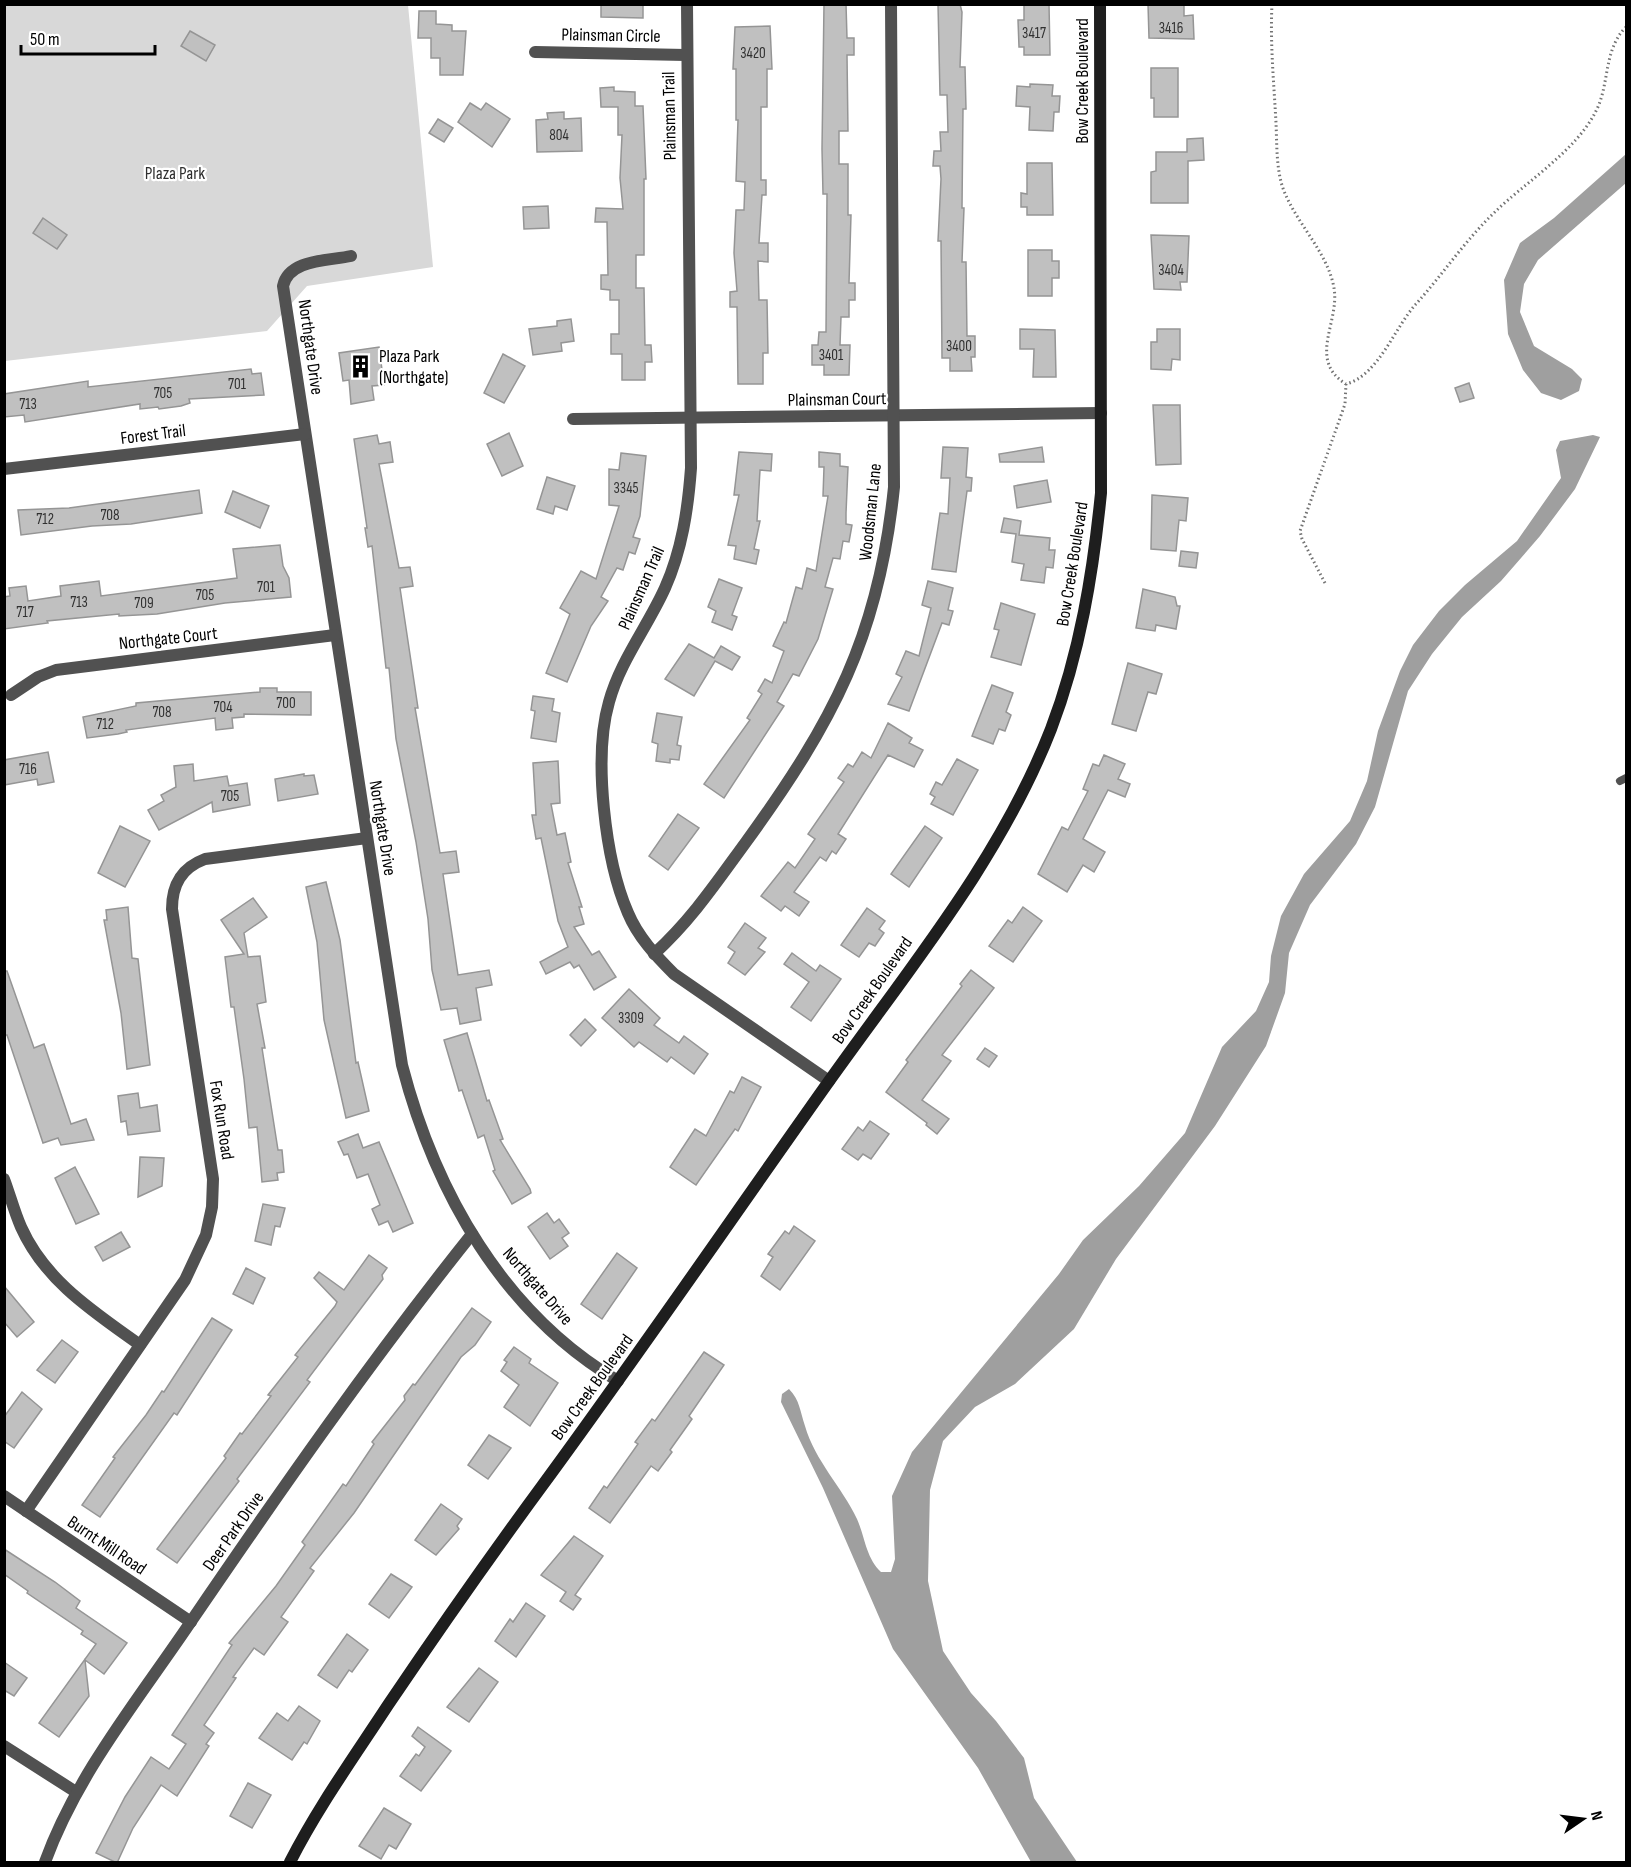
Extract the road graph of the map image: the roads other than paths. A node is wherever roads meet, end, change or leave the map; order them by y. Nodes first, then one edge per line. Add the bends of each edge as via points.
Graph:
1 (687, 4) edge
2 (891, 4) edge
3 (1100, 4) edge
4 (535, 52) dead end
5 (686, 55) junction
6 (351, 256) dead end
7 (1101, 413) junction
8 (894, 417) junction
9 (690, 418) junction
10 (573, 419) dead end
11 (305, 434) junction
12 (4, 469) edge
13 (335, 635) junction
14 (11, 695) dead end
15 (367, 838) junction
16 (654, 954) junction
17 (829, 1081) junction
18 (4, 1179) edge
19 (472, 1234) junction
20 (140, 1346) junction
21 (618, 1381) junction
22 (4, 1496) edge
23 (26, 1512) junction
24 (191, 1622) junction
25 (4, 1746) edge
26 (76, 1792) junction
27 (45, 1863) edge
28 (290, 1863) edge

1 - 5 street, Plainsman Trail
2 - 8 street, Woodsman Lane
3 - 7 street, Bow Creek Boulevard
4 - 5 street, Plainsman Circle
5 - 9 street, Plainsman Trail
6 - 11 street, Northgate Drive via 293,268 285,277 283,286
7 - 8 street, Plainsman Court
7 - 17 street, Bow Creek Boulevard via 1101,493 1095,555 1084,617 1051,729 998,838
8 - 9 street, Plainsman Court
8 - 16 street, Woodsman Lane via 894,487 880,583 864,639 843,689 793,777 686,924
9 - 10 street, Plainsman Court
9 - 16 street, Plainsman Trail via 688,504 680,546 666,586 619,674 609,702 601,755 606,819 619,889 628,914
11 - 12 street, Forest Trail
11 - 13 street, Northgate Drive
13 - 14 street, Northgate Court via 56,670
13 - 15 street, Northgate Drive
15 - 19 street, Northgate Drive via 402,1065 414,1110 439,1174
15 - 20 street, Fox Run Road via 205,859 184,871 176,883 172,909 213,1179 212,1207 198,1255
16 - 17 street, Plainsman Trail via 674,974
17 - 21 street, Bow Creek Boulevard
18 - 20 street via 21,1227 54,1277
19 - 21 street, Northgate Drive via 498,1273 547,1328 585,1361
19 - 24 street, Deer Park Drive via 422,1296
20 - 23 street, Fox Run Road
21 - 28 street, Bow Creek Boulevard via 463,1594 313,1817
22 - 23 street, Burnt Mill Road
23 - 24 street, Burnt Mill Road
24 - 26 street, Deer Park Drive
25 - 26 street
26 - 27 street, Deer Park Drive

